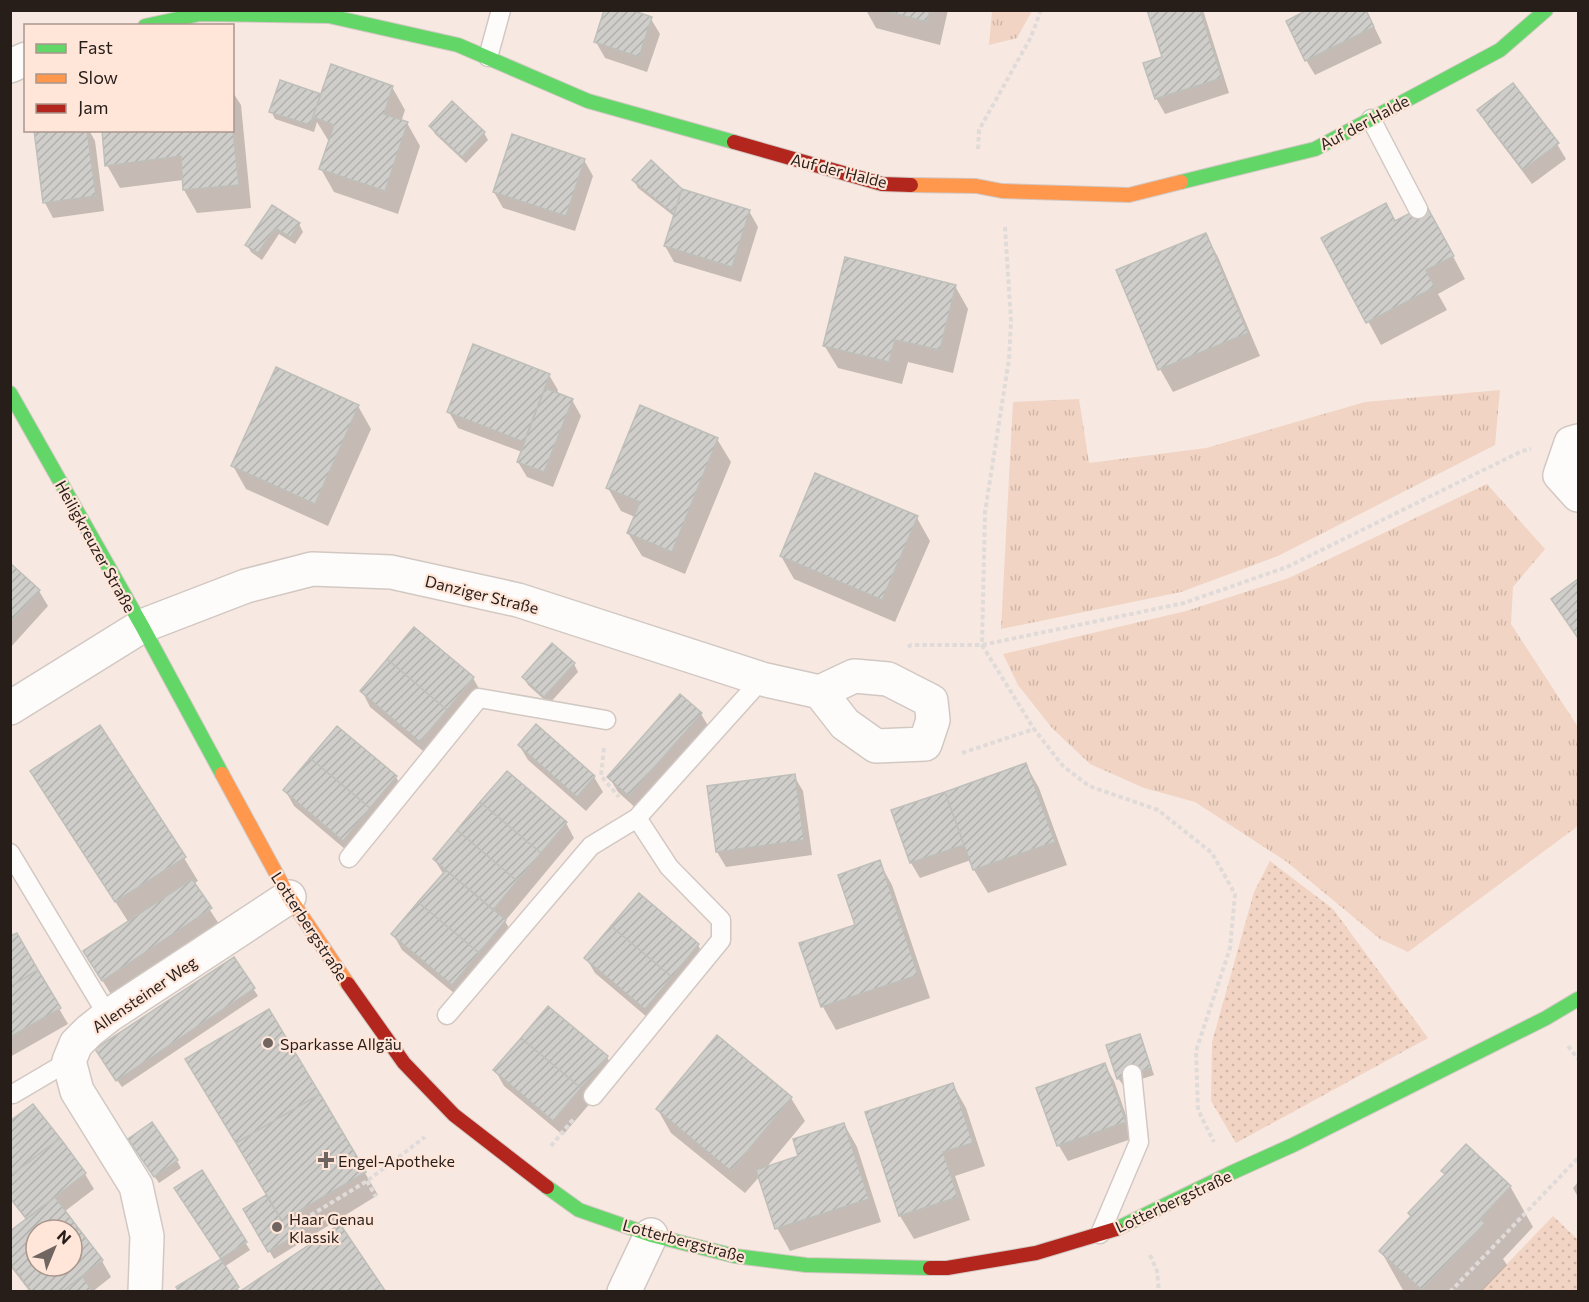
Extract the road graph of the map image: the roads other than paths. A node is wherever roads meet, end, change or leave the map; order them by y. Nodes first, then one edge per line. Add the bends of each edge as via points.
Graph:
1 (501, 10) edge
2 (1546, 10) edge
3 (154, 24) edge
4 (488, 57) junction
5 (24, 60) edge
6 (10, 66) edge
7 (1371, 119) junction
8 (1418, 209) dead end
9 (10, 393) edge
10 (1575, 442) edge
11 (1578, 495) edge
12 (142, 626) junction
13 (762, 679) junction
14 (820, 692) junction
15 (10, 708) edge
16 (606, 720) road end
17 (637, 818) junction
18 (10, 854) edge
19 (349, 858) dead end
20 (289, 897) junction
21 (1578, 999) edge
22 (447, 1015) dead end
23 (108, 1016) junction
24 (69, 1061) junction
25 (1132, 1074) dead end
26 (10, 1094) edge
27 (593, 1096) road end
28 (1100, 1234) junction
29 (651, 1235) junction
30 (145, 1292) edge
31 (624, 1292) edge

1 - 4 lane
2 - 7 street, Auf der Halde via 1500,50
3 - 4 street, Auf der Halde via 200,14 329,16 458,45
4 - 7 street, Auf der Halde via 588,101 882,184 1129,195 1315,149
5 - 6 street
7 - 8 lane
9 - 12 street, Heiligkreuzer Straße
10 - 11 street via 1560,475
12 - 13 street, Danziger Straße via 246,586 312,569 391,572 518,600
12 - 15 street, Heiligkreuzer Straße
12 - 20 street, Lotterbergstraße
13 - 14 street, Danziger Straße
13 - 17 lane
14 - 14 street via 845,724 876,746 925,744 933,720 931,701 888,679 854,676
16 - 19 lane via 479,698
17 - 22 lane via 591,846
17 - 27 lane via 669,867 721,920 721,940
18 - 23 lane
20 - 23 street, Allensteiner Weg
20 - 29 street, Lotterbergstraße via 404,1063 454,1115 579,1210
21 - 28 street, Lotterbergstraße via 1314,1135
23 - 24 street, Allensteiner Weg via 75,1044
24 - 26 lane
24 - 30 street via 76,1091 136,1186 147,1236
25 - 28 lane via 1139,1142
28 - 29 street, Lotterbergstraße via 1036,1253 947,1269 806,1265 735,1256
29 - 31 street

